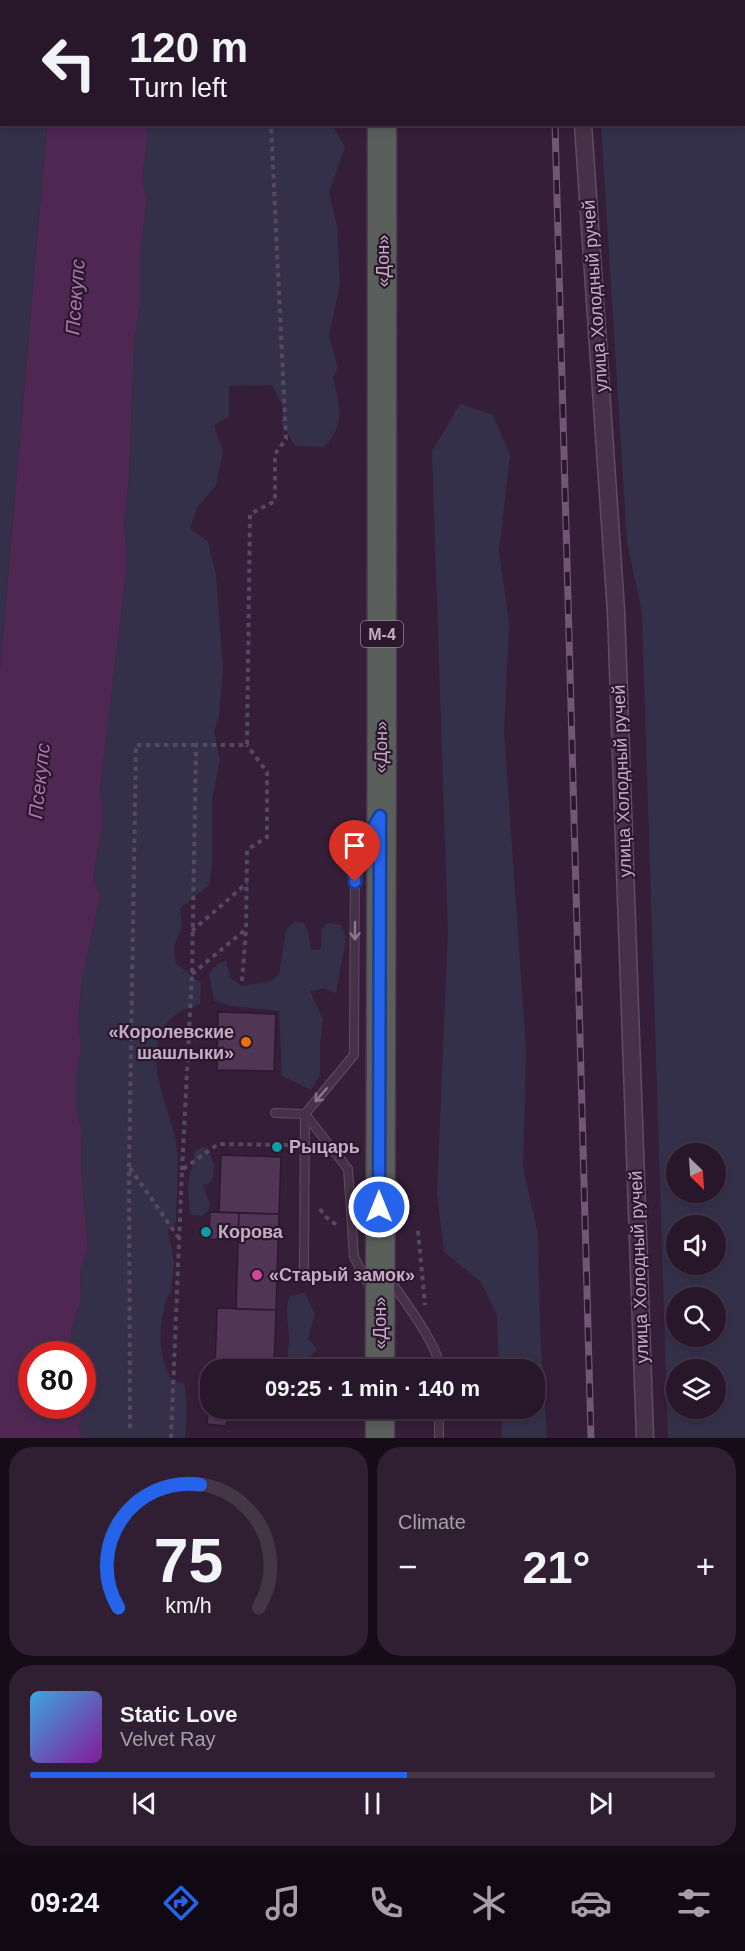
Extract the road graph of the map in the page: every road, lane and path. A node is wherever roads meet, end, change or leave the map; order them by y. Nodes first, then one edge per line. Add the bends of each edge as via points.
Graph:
1 (271, 126) edge
2 (382, 126) edge
3 (583, 126) edge
4 (247, 744) junction
5 (196, 745) junction
6 (380, 816) junction
7 (247, 882) junction
8 (246, 930) junction
9 (191, 932) junction
10 (192, 974) junction
11 (242, 981) dead end
12 (275, 1113) dead end
13 (305, 1114) junction
14 (129, 1167) junction
15 (306, 1169) junction
16 (182, 1170) junction
17 (317, 1205) dead end
18 (340, 1227) dead end
19 (418, 1231) dead end
20 (180, 1239) junction
21 (379, 1262) junction
22 (304, 1273) dead end
23 (380, 1305) junction
24 (429, 1340) junction
25 (380, 1359) edge
26 (439, 1359) edge
27 (380, 1419) edge
28 (439, 1419) edge
29 (130, 1428) dead end
30 (171, 1438) edge
31 (380, 1438) edge
32 (439, 1438) edge
33 (645, 1438) edge

1 - 4 path via 286,440 275,454 275,501 250,514
2 - 6 highway, «Дон» / М-4
3 - 33 street, улица Холодный ручей via 616,611
4 - 5 path
4 - 7 path via 267,772 267,837 247,850
5 - 9 path
5 - 14 path via 136,745
6 -> 13 lane via 355,860 354,1054
6 - 21 highway, «Дон» / М-4
7 - 8 path
7 - 9 path
8 - 10 path
8 - 11 path
9 - 10 path
10 - 16 path
12 - 13 lane
13 - 15 lane
13 - 23 lane via 348,1169 354,1257
14 - 20 path
14 - 29 path
15 - 16 path via 298,1145 218,1144
15 - 22 lane
16 - 20 path
17 - 18 path
19 - 24 path
20 - 30 path
21 - 23 highway, «Дон» / М-4
21 - 24 lane
23 - 25 highway, «Дон» / М-4
24 - 26 lane
27 - 31 highway
28 - 32 lane

